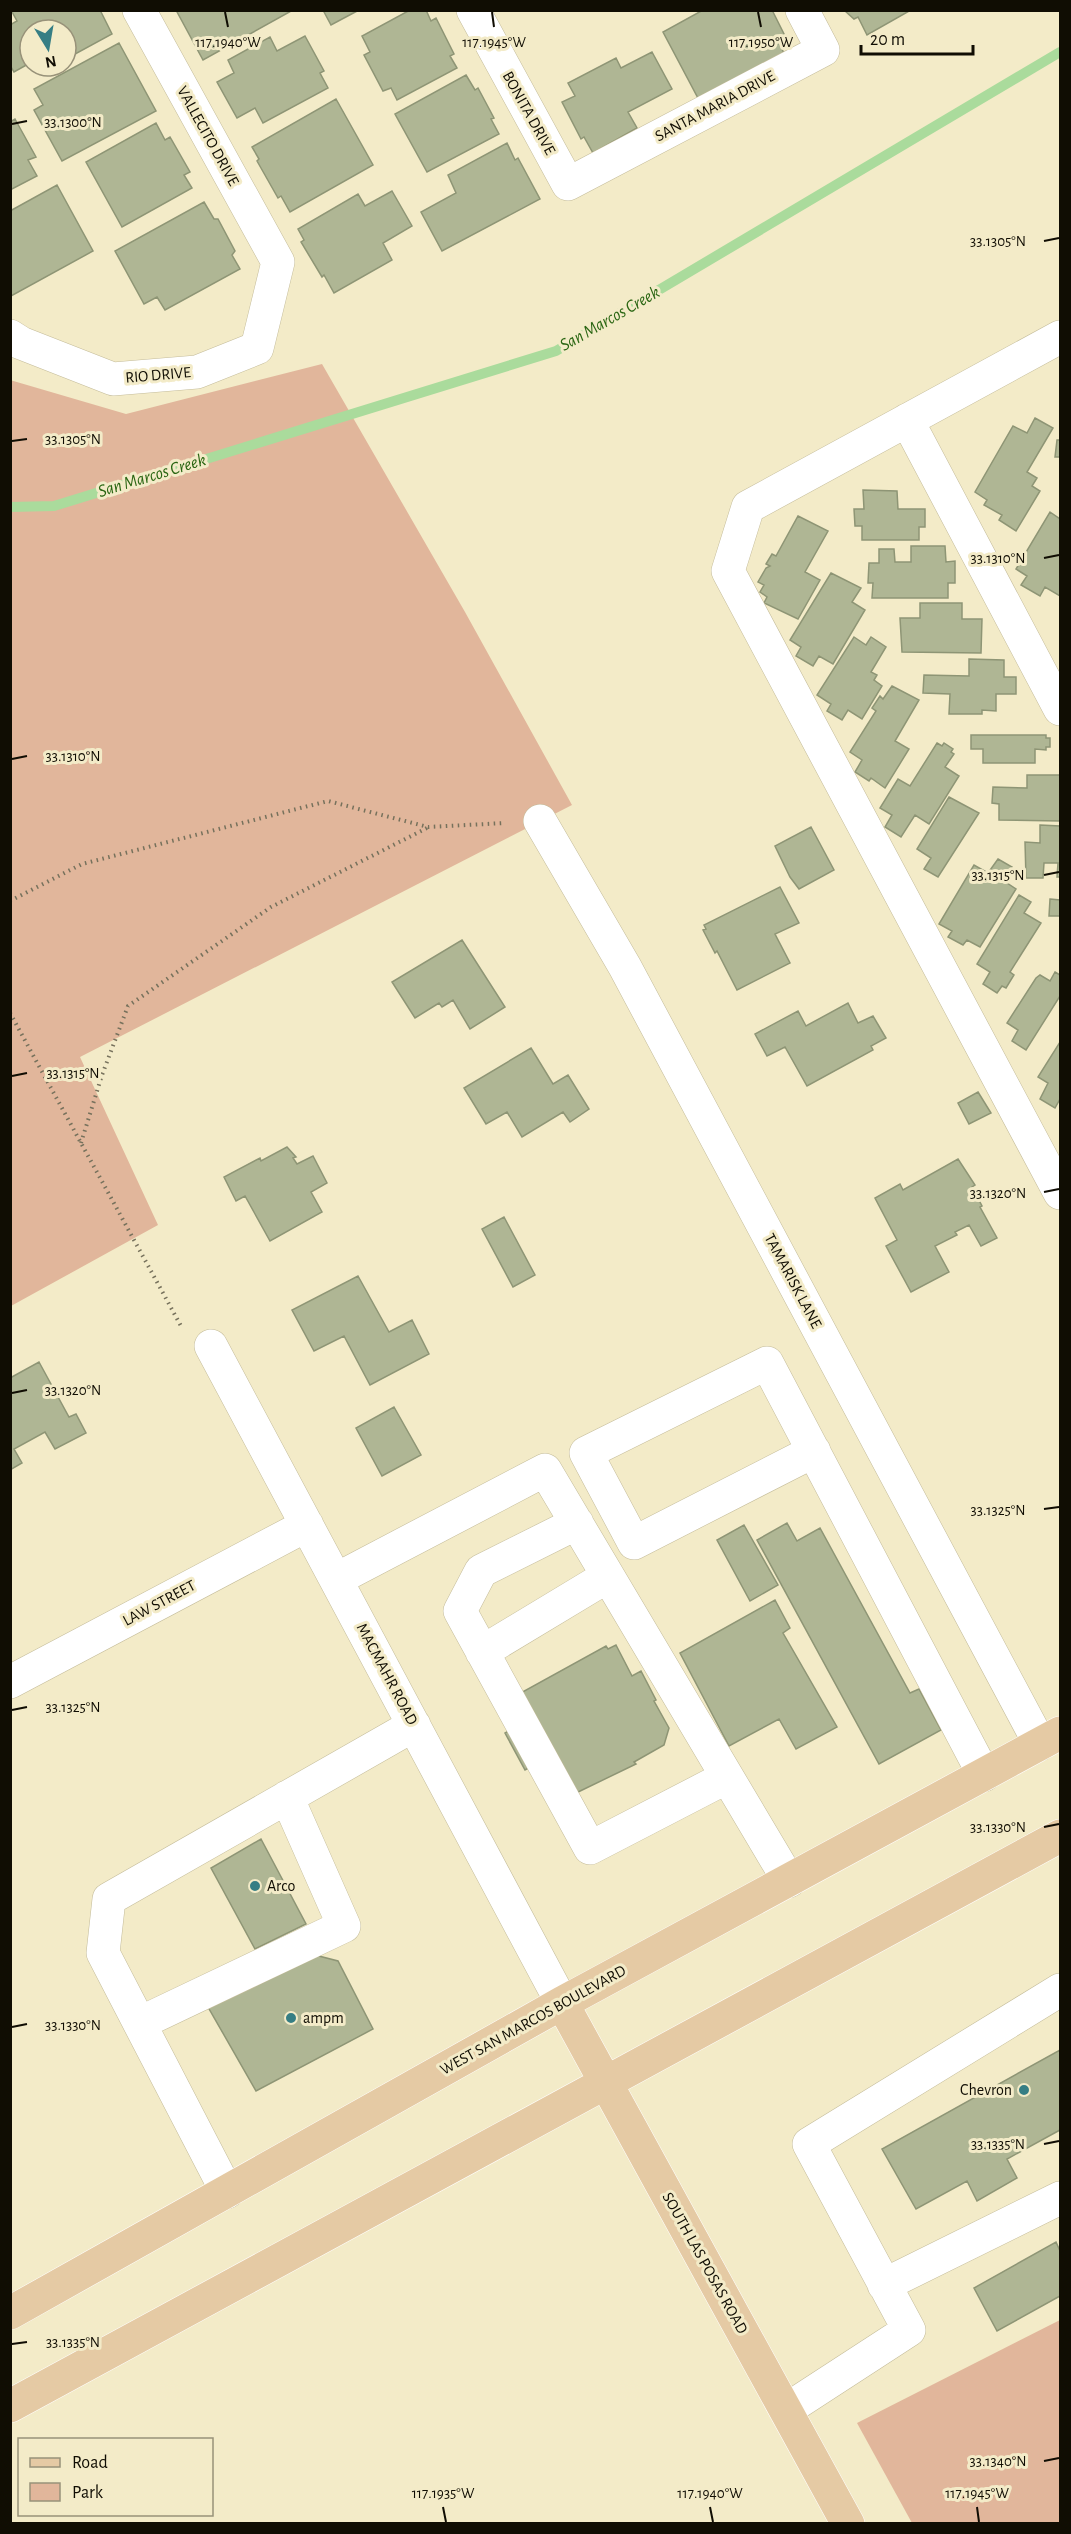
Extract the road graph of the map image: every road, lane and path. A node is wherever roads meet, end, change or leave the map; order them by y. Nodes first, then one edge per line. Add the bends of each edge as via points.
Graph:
1 (139, 10) edge
2 (473, 10) edge
3 (802, 10) edge
4 (568, 184) joint
5 (278, 262) joint
6 (10, 336) edge
7 (1060, 337) edge
8 (907, 420) junction
9 (1060, 709) edge
10 (540, 821) joint
11 (428, 827) junction
12 (10, 900) edge
13 (10, 1013) edge
14 (81, 1143) junction
15 (1060, 1193) edge
16 (211, 1346) joint
17 (814, 1451) junction
18 (577, 1523) junction
19 (307, 1525) junction
20 (608, 1576) junction
21 (337, 1579) junction
22 (482, 1652) junction
23 (10, 1682) edge
24 (414, 1725) junction
25 (1050, 1739) edge
26 (984, 1775) junction
27 (727, 1777) junction
28 (287, 1797) junction
29 (1060, 1836) edge
30 (789, 1881) junction
31 (1060, 1990) edge
32 (562, 2003) junction
33 (140, 2023) junction
34 (605, 2083) junction
35 (227, 2192) junction
36 (1060, 2198) edge
37 (884, 2285) junction
38 (15, 2314) edge
39 (10, 2406) edge
40 (786, 2410) junction
41 (848, 2523) edge

1 - 5 street, VALLECITO DRIVE
2 - 4 street, BONITA DRIVE
3 - 4 street, SANTA MARIA DRIVE via 823,50
5 - 6 street, RIO DRIVE via 258,348 197,372 113,379
7 - 8 street
8 - 9 street
8 - 15 street via 748,507 728,571
10 - 11 path
10 - 25 street, TAMARISK LANE via 626,967
11 - 12 path via 328,801 82,864
11 - 14 path via 271,907 128,1006
13 - 14 path
14 - 16 path via 197,1355
16 - 19 street, MACMAHR ROAD
17 - 17 street via 767,1363 586,1453 634,1543
17 - 26 street
18 - 20 street
18 - 21 street via 546,1470
18 - 22 street via 481,1571 460,1611
19 - 21 street, MACMAHR ROAD
19 - 23 street, LAW STREET
20 - 22 street
20 - 27 street
21 - 24 street, MACMAHR ROAD
22 - 27 street via 590,1848
24 - 28 street
24 - 32 street, MACMAHR ROAD
25 - 26 main road, WEST SAN MARCOS BOULEVARD
26 - 30 main road, WEST SAN MARCOS BOULEVARD
27 - 30 street
28 - 33 street via 109,1899 103,1953
28 - 33 street via 344,1926
29 - 34 main road
30 - 32 main road, WEST SAN MARCOS BOULEVARD
31 - 37 street via 809,2144
32 - 34 main road, SOUTH LAS POSAS ROAD
32 - 35 main road, WEST SAN MARCOS BOULEVARD
33 - 35 street
34 - 39 main road
34 - 40 main road, SOUTH LAS POSAS ROAD
35 - 38 main road, WEST SAN MARCOS BOULEVARD
36 - 37 street
37 - 40 street via 909,2330
40 - 41 main road, SOUTH LAS POSAS ROAD

